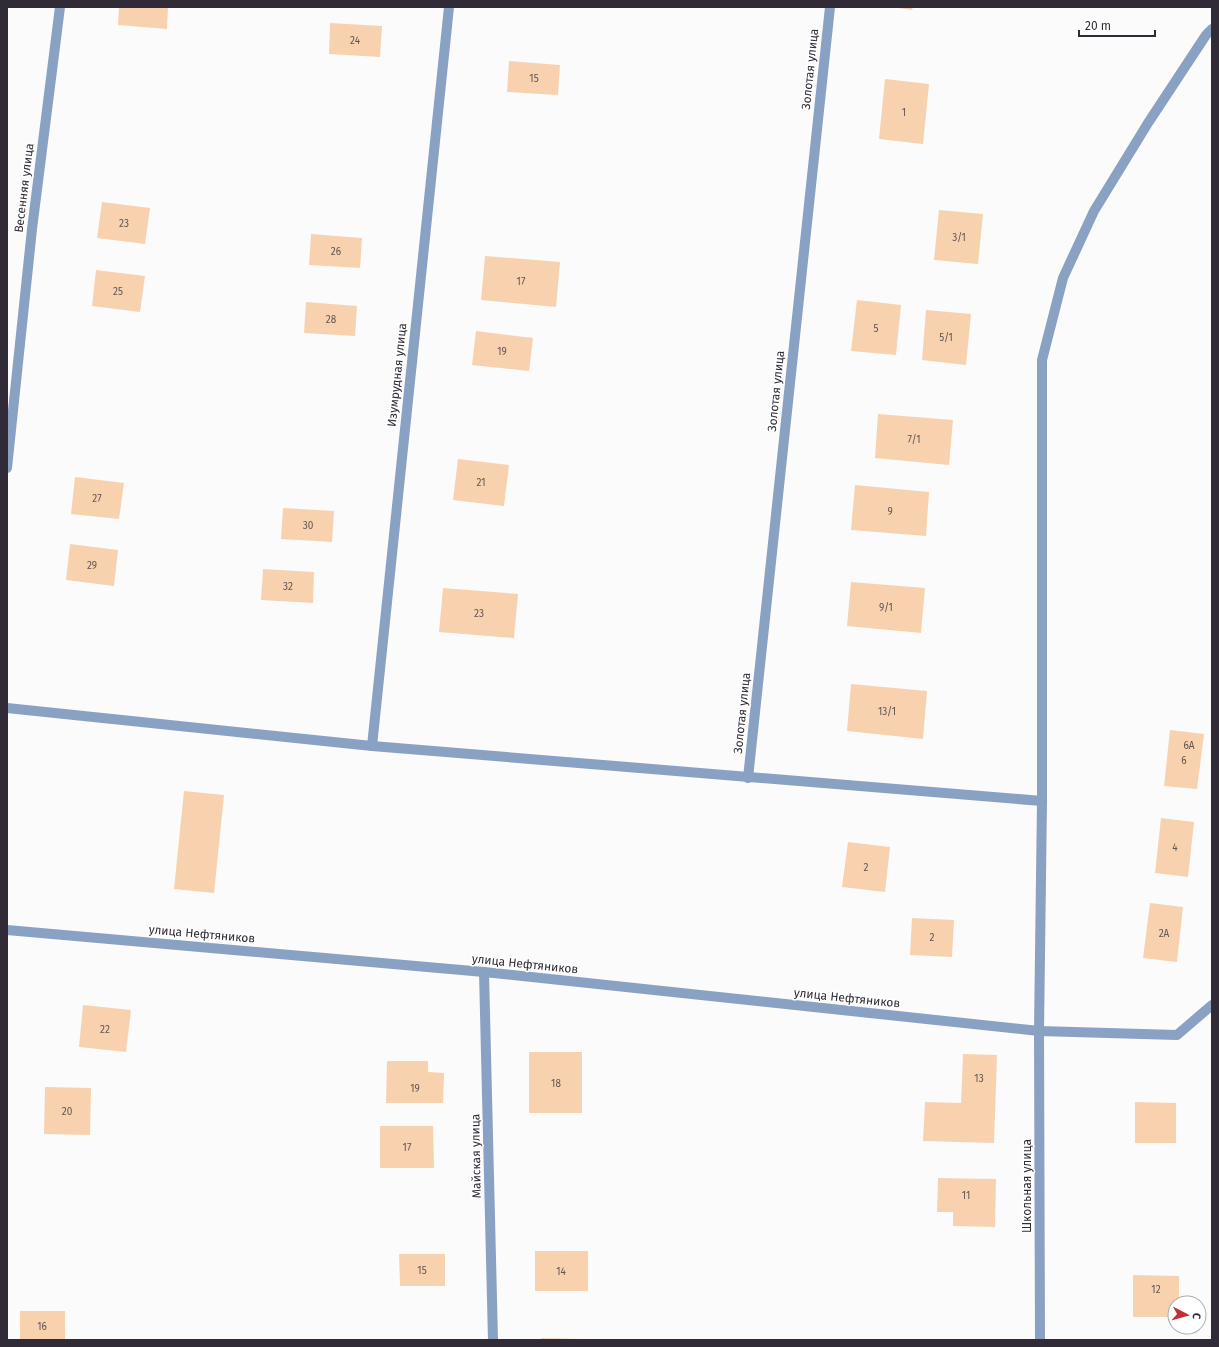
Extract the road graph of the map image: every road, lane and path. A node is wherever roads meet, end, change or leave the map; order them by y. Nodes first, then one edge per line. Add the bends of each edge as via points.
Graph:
1 (60, 7) edge
2 (449, 7) edge
3 (830, 7) edge
4 (1212, 29) edge
5 (7, 468) edge
6 (7, 708) edge
7 (372, 746) junction
8 (748, 778) junction
9 (1042, 801) junction
10 (7, 930) edge
11 (484, 972) junction
12 (1212, 1004) edge
13 (1039, 1031) junction
14 (493, 1340) edge
15 (1040, 1340) edge

1 - 5 street, Весенняя улица via 32,229
2 - 7 street, Изумрудная улица
3 - 8 street, Золотая улица
4 - 9 street, Школьная улица via 1148,123 1094,211 1064,278 1042,360
6 - 7 street
7 - 8 street
8 - 9 street
9 - 13 street, Школьная улица
10 - 11 street, улица Нефтяников
11 - 13 street, улица Нефтяников
11 - 14 street, Майская улица
12 - 13 street, улица Нефтяников via 1177,1035
13 - 15 street, Школьная улица

